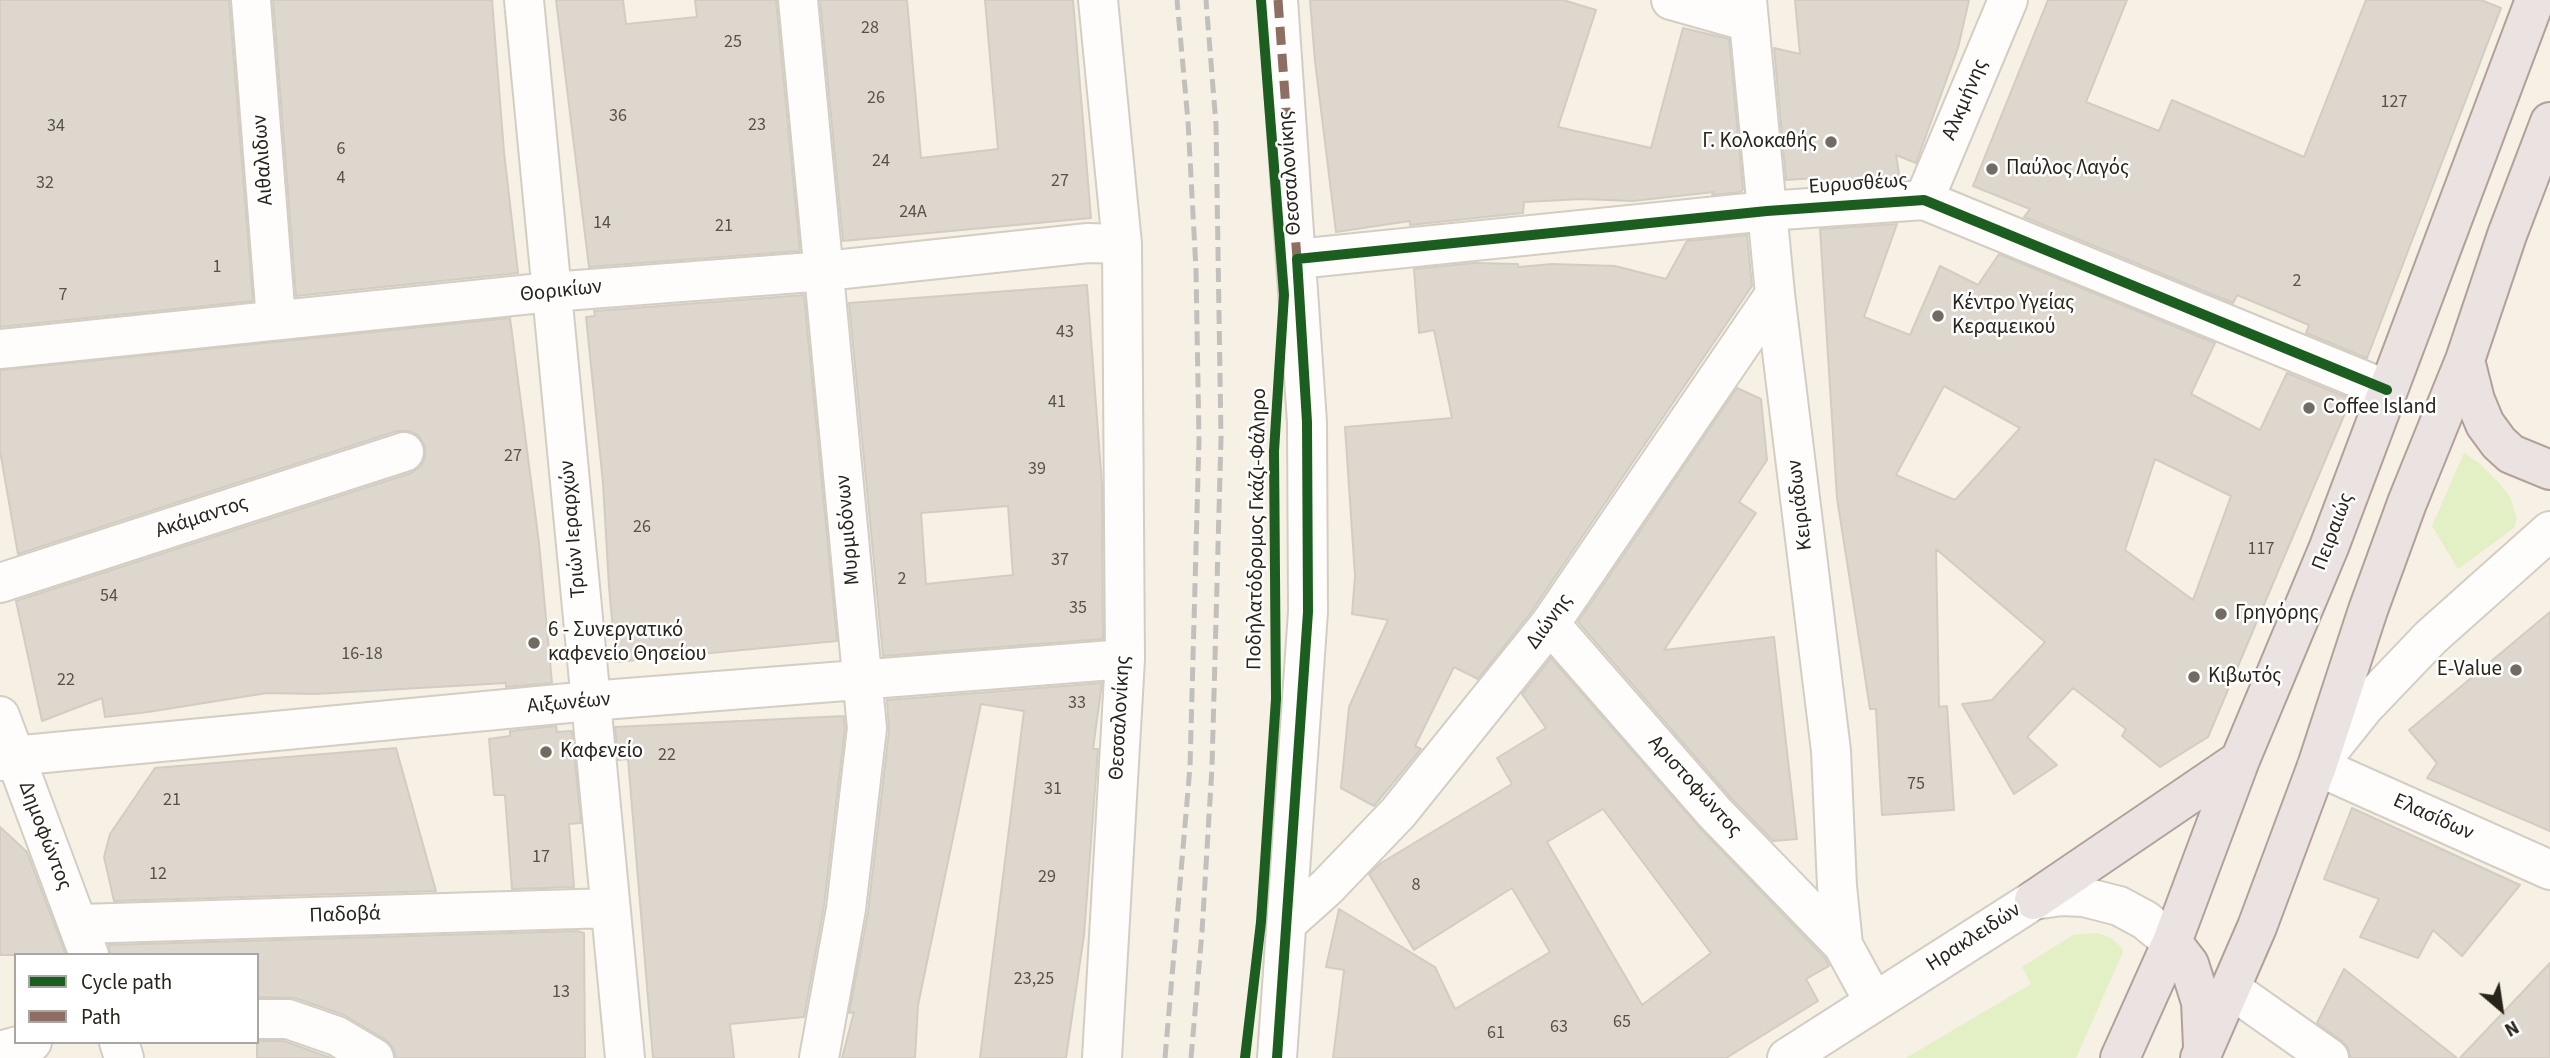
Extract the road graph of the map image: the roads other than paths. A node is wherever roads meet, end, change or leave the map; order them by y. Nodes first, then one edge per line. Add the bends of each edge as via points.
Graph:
1 (251, 0) edge
2 (524, 0) edge
3 (798, 0) edge
4 (1098, 0) edge
5 (1278, 0) edge
6 (1671, 0) edge
7 (2008, 0) edge
8 (2535, 0) edge
9 (1748, 11) edge
10 (2550, 122) edge
11 (1924, 200) junction
12 (1767, 212) junction
13 (1122, 244) junction
14 (1297, 259) junction
15 (825, 271) junction
16 (551, 292) junction
17 (1775, 294) junction
18 (276, 320) junction
19 (0, 349) edge
20 (2465, 360) junction
21 (2387, 390) junction
22 (404, 452) dead end
23 (2550, 470) edge
24 (2550, 531) edge
25 (0, 583) edge
26 (1550, 624) junction
27 (1125, 659) junction
28 (862, 678) junction
29 (590, 702) junction
30 (0, 716) edge
31 (7, 759) edge
32 (2240, 760) junction
33 (2317, 766) junction
34 (2550, 870) edge
35 (2034, 900) junction
36 (610, 908) junction
37 (1288, 922) junction
38 (84, 939) edge
39 (2172, 942) junction
40 (1843, 945) junction
41 (2231, 989) junction
42 (1874, 1002) junction
43 (259, 1019) edge
44 (25, 1044) edge
45 (0, 1051) edge
46 (2202, 1055) edge
47 (374, 1058) edge
48 (625, 1058) edge
49 (819, 1058) edge
50 (1102, 1058) edge
51 (1277, 1058) edge
52 (1787, 1058) edge
53 (2120, 1058) edge
54 (2329, 1058) edge

1 - 18 street, Αιθαλιδων
2 - 16 street, Τριών Ιεραρχών
3 - 15 street, Μυρμιδόνων
4 - 13 street, Θεσσαλονίκης
5 - 14 street, Θεσσαλονίκης
6 - 9 street
7 - 11 street, Αλκμήνης
8 - 21 main road, Πειραιώς
9 - 12 street, Κειριάδων
10 - 20 main road
11 - 12 street, Ευρυσθέως
11 - 21 street, Ευρυσθέως
12 - 14 street, Ευρυσθέως
12 - 17 street, Κειριάδων
13 - 15 street, Θορικίων via 1088,243
13 - 27 street, Θεσσαλονίκης
14 - 37 street, Θεσσαλονίκης via 1307,422 1308,612
15 - 16 street, Θορικίων
15 - 28 street, Μυρμιδόνων
16 - 18 street, Θορικίων
16 - 29 street, Τριών Ιεραρχών
17 - 26 street, Διώνης
17 - 40 street, Κειριάδων via 1831,751
18 - 19 street, Θορικίων
20 - 23 main road via 2475,400 2499,443 2511,454
20 - 33 main road via 2402,515
21 - 32 main road, Πειραιώς via 2329,547
22 - 25 street, Ακάμαντος
24 - 33 street via 2431,637 2365,706
26 - 37 street, Διώνης via 1398,813
26 - 40 street, Αριστοφώντος via 1715,813
27 - 28 street, Αιξωνέων
27 - 50 street, Θεσσαλονίκης
28 - 29 street, Αιξωνέων
28 - 49 street, Μυρμιδόνων via 867,727 857,825
29 - 31 street, Αιξωνέων
29 - 36 street, Τριών Ιεραρχών
30 - 31 street, Δημοφώντος
31 - 38 street, Δημοφώντος
32 - 35 main road
32 - 39 main road, Πειραιώς
33 - 34 street, Ελασίδων
33 - 41 main road
35 - 39 street, Ηρακλειδών via 2084,897 2119,906
35 - 42 street, Ηρακλειδών
36 - 38 street, Παδοβά
36 - 48 street, Τριών Ιεραρχών
37 - 51 street, Θεσσαλονίκης
39 - 46 main road via 2189,964 2201,1002
39 - 53 main road, Πειραιώς
40 - 42 street, Κειριάδων
41 - 46 main road
41 - 54 street
42 - 52 street, Ηρακλειδών
43 - 47 street via 288,1019 337,1036
44 - 45 street

